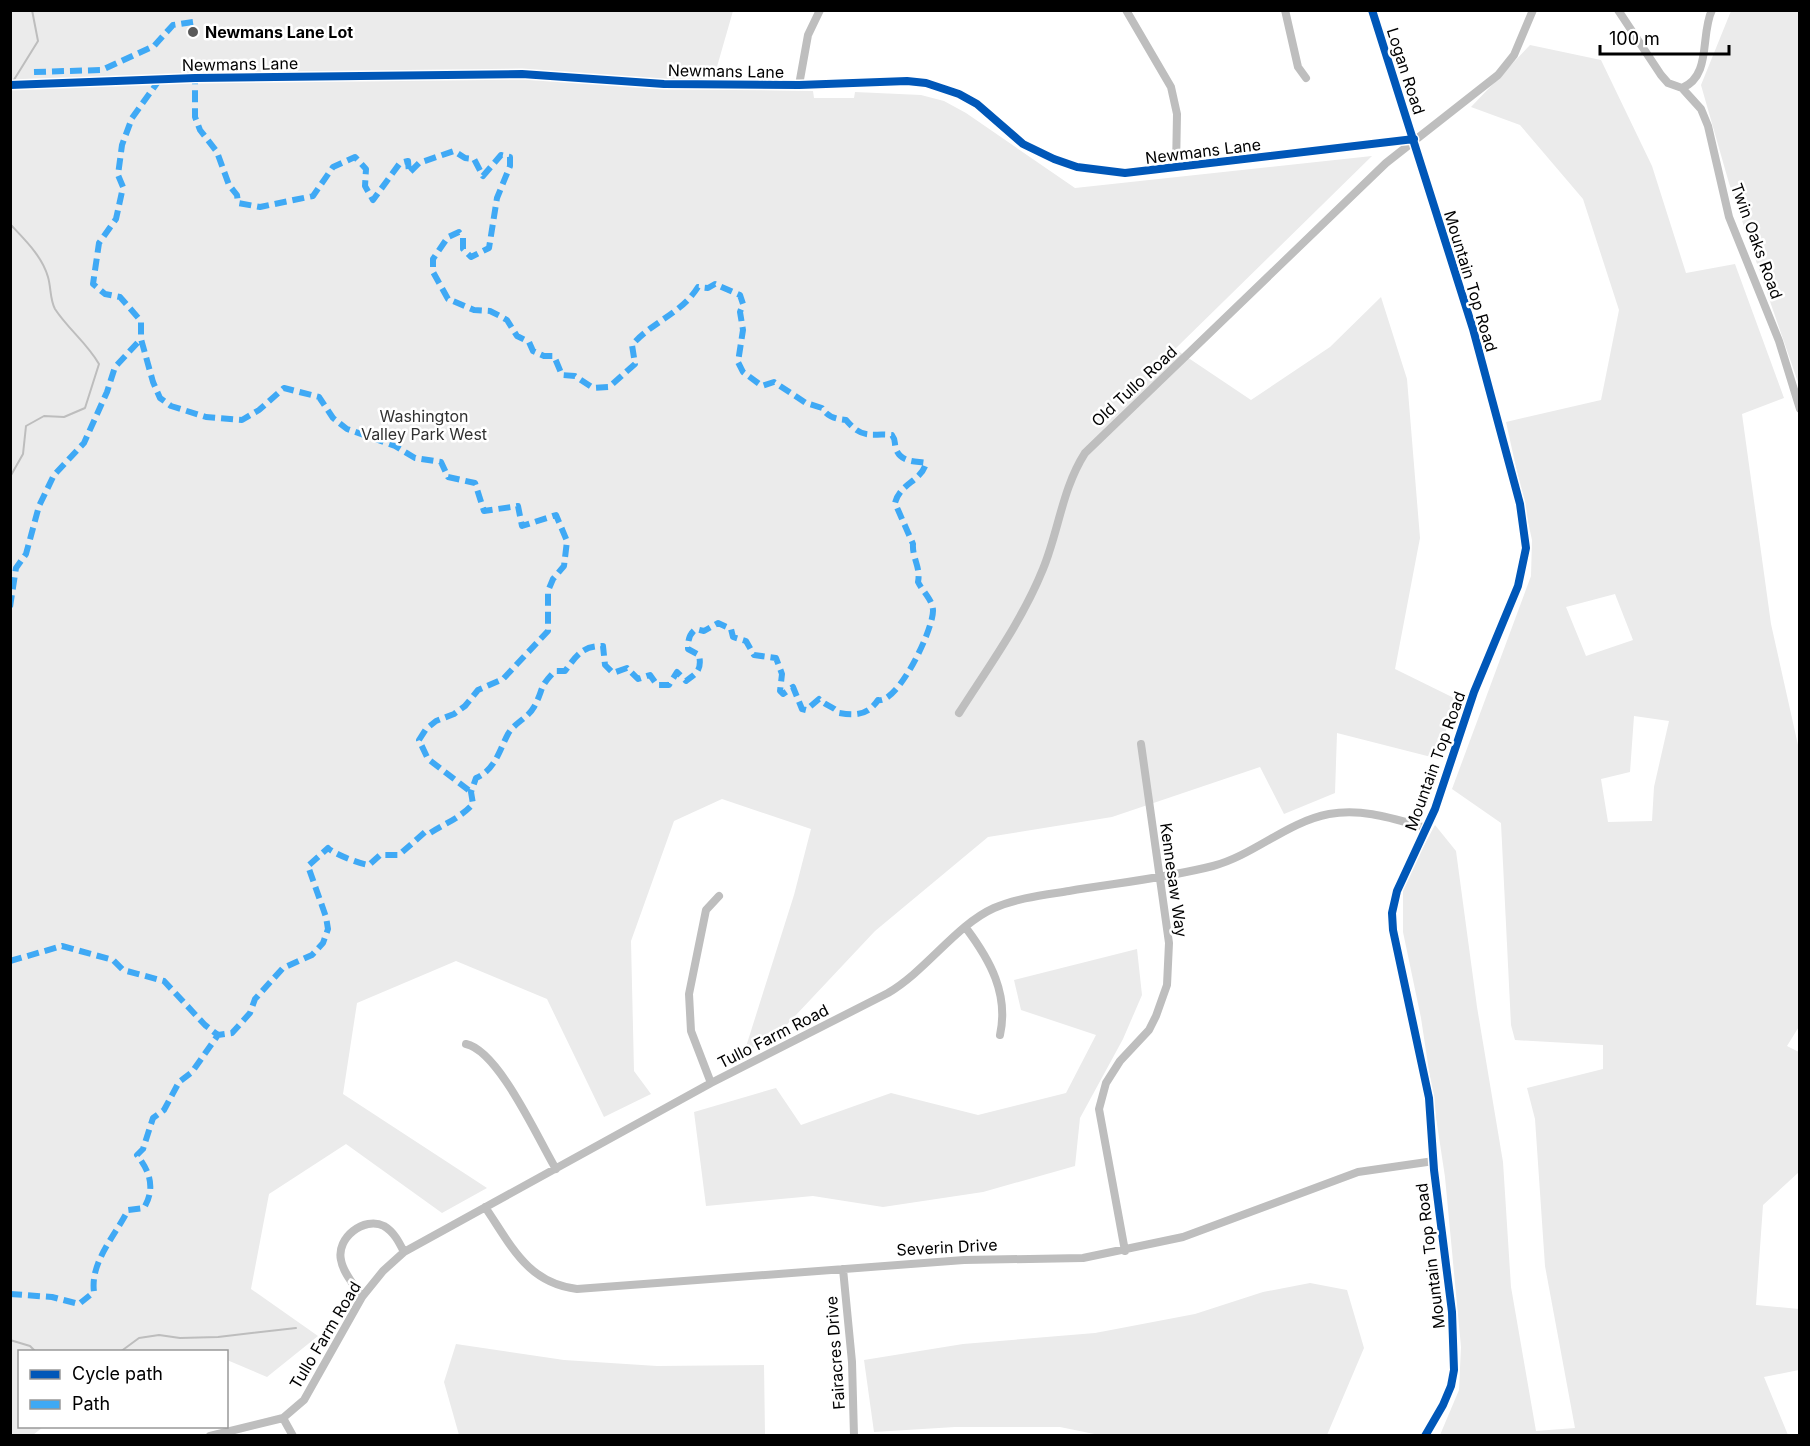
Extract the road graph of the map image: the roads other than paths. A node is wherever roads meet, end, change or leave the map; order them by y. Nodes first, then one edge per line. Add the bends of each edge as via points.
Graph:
1 (820, 10) edge
2 (1126, 10) edge
3 (1285, 10) edge
4 (1372, 10) edge
5 (1533, 10) edge
6 (1618, 10) edge
7 (1712, 10) edge
8 (1306, 78) dead end
9 (10, 85) edge
10 (799, 85) junction
11 (1682, 88) junction
12 (1414, 139) junction
13 (1176, 168) junction
14 (1800, 409) edge
15 (959, 713) dead end
16 (1141, 744) dead end
17 (1427, 828) junction
18 (1158, 876) junction
19 (719, 896) dead end
20 (966, 928) junction
21 (1000, 1035) dead end
22 (466, 1044) dead end
23 (711, 1083) junction
24 (1434, 1161) junction
25 (556, 1169) junction
26 (484, 1207) junction
27 (1125, 1251) junction
28 (404, 1252) junction
29 (843, 1269) junction
30 (362, 1297) junction
31 (283, 1418) junction
32 (210, 1436) edge
33 (293, 1436) edge
34 (854, 1436) edge
35 (1425, 1436) edge

1 - 10 street via 808,35
2 - 13 street via 1172,93 1177,114
3 - 8 street via 1298,67
4 - 12 street, Logan Road
5 - 12 street, Old Tullo Road via 1508,65
6 - 11 street, Twin Oaks Road via 1661,75
7 - 11 street via 1706,24 1702,66 1695,80
9 - 10 street, Newmans Lane via 195,78 522,74 664,84
10 - 13 street, Newmans Lane via 926,83 977,104 1023,144 1077,167 1125,173
11 - 14 street, Twin Oaks Road via 1701,109 1708,126 1729,216 1779,341
12 - 13 street, Newmans Lane
12 - 15 street, Old Tullo Road via 1085,453 1067,484 1039,580 1015,627
12 - 17 street, Mountain Top Road via 1473,328 1520,504 1526,548 1518,586 1474,692
16 - 18 street, Kennesaw Way
17 - 18 street, Tullo Farm Road via 1372,812 1329,814 1214,866
17 - 24 street, Mountain Top Road via 1397,891 1392,913 1429,1098
18 - 20 street, Tullo Farm Road via 1007,903
18 - 27 street, Kennesaw Way via 1169,943 1167,985 1149,1030 1106,1083 1099,1109
19 - 23 street via 706,910 689,994 691,1031
20 - 21 street via 986,956 998,984 1002,1009
20 - 23 street, Tullo Farm Road via 905,984
22 - 25 street via 476,1046 498,1067
23 - 25 street, Tullo Farm Road
24 - 27 street, Severin Drive via 1359,1172 1183,1237
24 - 35 street, Mountain Top Road via 1452,1312 1454,1370 1443,1406
25 - 26 street, Tullo Farm Road
26 - 28 street, Tullo Farm Road
26 - 29 street, Severin Drive via 525,1265 558,1287 577,1289
27 - 29 street, Severin Drive via 1053,1261 964,1260
28 - 30 street, Tullo Farm Road
28 - 30 street via 391,1231 376,1224 365,1224 347,1237 341,1262
29 - 34 street, Fairacres Drive
30 - 31 street, Tullo Farm Road via 314,1386
31 - 32 street, Tullo Farm Road
31 - 33 street

